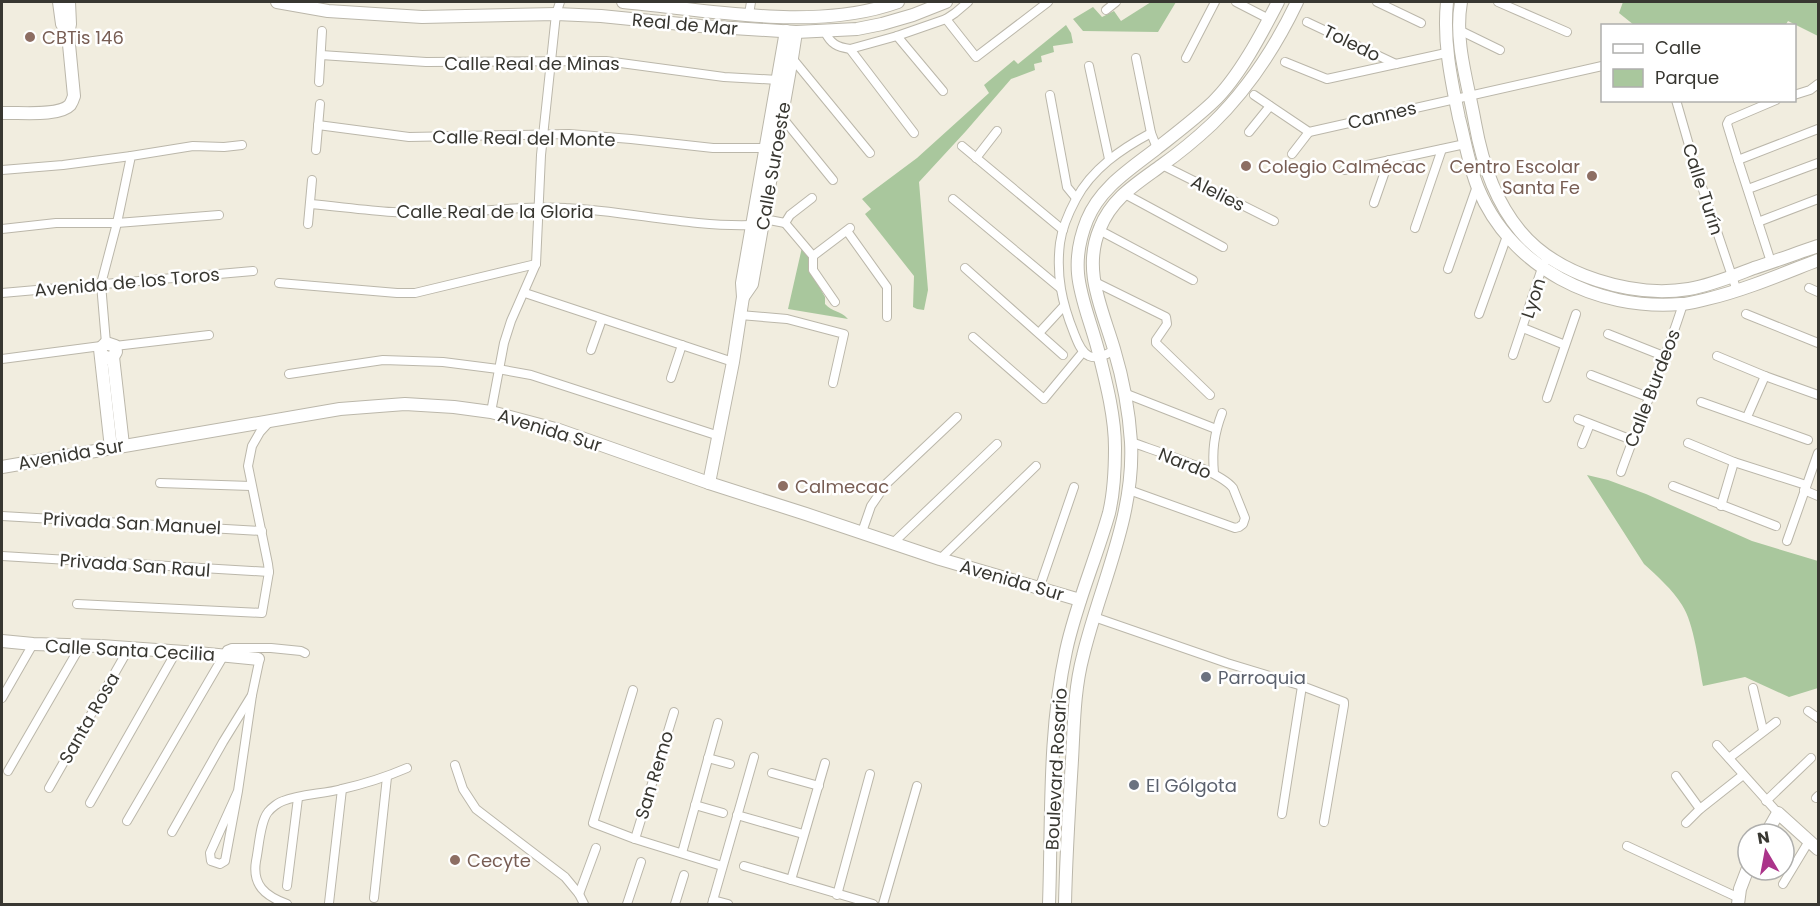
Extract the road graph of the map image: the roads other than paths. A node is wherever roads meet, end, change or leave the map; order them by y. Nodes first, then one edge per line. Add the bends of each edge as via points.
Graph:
1 (59, 2) edge
2 (69, 2) edge
3 (278, 2) edge
4 (623, 2) edge
5 (898, 2) edge
6 (946, 2) edge
7 (968, 2) edge
8 (1048, 2) edge
9 (1116, 2) edge
10 (1215, 2) edge
11 (1236, 2) edge
12 (1278, 2) edge
13 (1297, 2) edge
14 (1379, 2) edge
15 (1447, 2) edge
16 (1461, 2) edge
17 (1498, 2) edge
18 (558, 8) edge
19 (750, 8) edge
20 (1106, 10) dead end
21 (946, 19) junction
22 (1269, 19) junction
23 (1307, 22) dead end
24 (1421, 22) dead end
25 (1459, 30) junction
26 (322, 31) dead end
27 (791, 32) junction
28 (825, 32) junction
29 (1567, 32) dead end
30 (68, 34) junction
31 (897, 36) junction
32 (850, 49) junction
33 (1500, 50) dead end
34 (1446, 53) junction
35 (321, 55) junction
36 (792, 58) junction
37 (1136, 58) dead end
38 (1186, 58) dead end
39 (551, 61) junction
40 (1285, 62) dead end
41 (1396, 64) junction
42 (1089, 66) dead end
43 (1601, 66) edge
44 (778, 80) junction
45 (319, 82) dead end
46 (1818, 84) edge
47 (943, 91) dead end
48 (1796, 94) edge
49 (1050, 95) dead end
50 (1254, 95) dead end
51 (1470, 96) junction
52 (1455, 98) junction
53 (1677, 102) edge
54 (1771, 102) edge
55 (320, 104) dead end
56 (1270, 106) junction
57 (2, 113) edge
58 (781, 116) junction
59 (318, 125) junction
60 (1818, 129) edge
61 (998, 131) dead end
62 (1249, 132) dead end
63 (1309, 132) junction
64 (914, 133) dead end
65 (1151, 133) junction
66 (544, 134) junction
67 (1465, 144) junction
68 (242, 146) dead end
69 (962, 146) dead end
70 (765, 148) junction
71 (1157, 148) junction
72 (1442, 149) junction
73 (316, 150) dead end
74 (870, 153) dead end
75 (1292, 154) dead end
76 (131, 156) junction
77 (976, 158) junction
78 (1109, 159) junction
79 (1389, 160) junction
80 (1738, 160) junction
81 (1818, 163) edge
82 (1162, 165) junction
83 (2, 170) edge
84 (1344, 170) dead end
85 (312, 180) dead end
86 (833, 180) dead end
87 (1477, 186) junction
88 (1748, 189) junction
89 (1122, 194) junction
90 (812, 198) dead end
91 (1077, 198) junction
92 (953, 199) dead end
93 (1818, 200) edge
94 (1374, 202) dead end
95 (310, 204) junction
96 (537, 207) junction
97 (219, 215) dead end
98 (764, 219) junction
99 (1274, 221) dead end
100 (1758, 222) junction
101 (117, 223) junction
102 (785, 223) junction
103 (308, 224) dead end
104 (752, 225) junction
105 (1415, 228) dead end
106 (2, 229) edge
107 (1064, 230) junction
108 (1099, 230) junction
109 (1507, 236) junction
110 (1223, 246) dead end
111 (1818, 246) edge
112 (813, 256) junction
113 (1548, 256) junction
114 (1818, 260) edge
115 (1772, 262) junction
116 (536, 264) junction
117 (965, 268) dead end
118 (1542, 268) junction
119 (1448, 269) dead end
120 (253, 271) dead end
121 (1733, 276) junction
122 (1193, 280) dead end
123 (1093, 281) junction
124 (279, 283) dead end
125 (101, 284) junction
126 (1060, 288) junction
127 (1809, 288) dead end
128 (1737, 291) junction
129 (1818, 292) edge
130 (2, 293) edge
131 (525, 293) junction
132 (742, 297) junction
133 (835, 302) dead end
134 (1683, 304) junction
135 (1064, 307) junction
136 (1479, 314) dead end
137 (1576, 314) dead end
138 (1746, 314) dead end
139 (740, 315) junction
140 (887, 317) dead end
141 (602, 319) junction
142 (1523, 328) junction
143 (1039, 333) junction
144 (1608, 334) dead end
145 (209, 335) dead end
146 (973, 337) dead end
147 (1818, 343) edge
148 (682, 345) junction
149 (1565, 345) junction
150 (107, 349) junction
151 (591, 350) dead end
152 (1115, 350) junction
153 (1083, 352) junction
154 (1063, 355) dead end
155 (1513, 355) dead end
156 (1717, 356) dead end
157 (1100, 357) junction
158 (1666, 357) junction
159 (2, 359) edge
160 (732, 362) junction
161 (498, 369) junction
162 (289, 374) dead end
163 (1591, 375) dead end
164 (1765, 376) junction
165 (671, 378) dead end
166 (833, 383) dead end
167 (1124, 393) junction
168 (1818, 394) edge
169 (1210, 395) dead end
170 (1648, 397) junction
171 (1547, 398) dead end
172 (1701, 402) dead end
173 (491, 412) junction
174 (1222, 413) dead end
175 (957, 417) dead end
176 (1747, 417) junction
177 (1578, 419) dead end
178 (271, 420) junction
179 (1590, 424) junction
180 (1216, 429) junction
181 (719, 436) junction
182 (1632, 440) junction
183 (1808, 440) dead end
184 (1131, 442) junction
185 (1688, 443) dead end
186 (997, 444) dead end
187 (1582, 444) dead end
188 (117, 446) junction
189 (1818, 453) edge
190 (1734, 462) junction
191 (2, 466) edge
192 (1036, 466) dead end
193 (1621, 472) dead end
194 (1214, 473) junction
195 (160, 483) dead end
196 (709, 483) junction
197 (251, 486) junction
198 (1673, 486) dead end
199 (1074, 487) dead end
200 (1805, 488) junction
201 (1129, 490) junction
202 (1818, 496) edge
203 (1721, 506) junction
204 (2, 516) edge
205 (1776, 526) dead end
206 (262, 531) junction
207 (862, 532) junction
208 (1787, 541) dead end
209 (893, 543) junction
210 (2, 556) edge
211 (940, 559) junction
212 (269, 572) junction
213 (1039, 589) junction
214 (1080, 600) junction
215 (77, 604) dead end
216 (1094, 617) junction
217 (2, 640) edge
218 (33, 644) junction
219 (81, 645) junction
220 (129, 648) junction
221 (176, 652) junction
222 (305, 653) dead end
223 (224, 655) junction
224 (258, 659) joint
225 (1302, 686) junction
226 (1753, 688) dead end
227 (633, 690) dead end
228 (252, 695) junction
229 (2, 698) edge
230 (1058, 700) junction
231 (1075, 703) junction
232 (1808, 711) dead end
233 (674, 712) dead end
234 (1818, 718) edge
235 (1776, 722) dead end
236 (718, 723) dead end
237 (1763, 730) junction
238 (1717, 745) dead end
239 (708, 758) junction
240 (753, 758) dead end
241 (1729, 758) junction
242 (1811, 758) dead end
243 (730, 764) dead end
244 (825, 764) dead end
245 (455, 765) dead end
246 (407, 768) dead end
247 (8, 771) dead end
248 (772, 773) dead end
249 (870, 774) dead end
250 (1743, 775) junction
251 (1676, 776) dead end
252 (387, 777) junction
253 (819, 786) junction
254 (917, 786) dead end
255 (49, 788) dead end
256 (342, 789) junction
257 (238, 791) junction
258 (297, 798) junction
259 (1766, 801) junction
260 (90, 803) dead end
261 (694, 805) junction
262 (1700, 809) junction
263 (723, 813) dead end
264 (1778, 813) junction
265 (1282, 814) dead end
266 (737, 815) junction
267 (127, 821) dead end
268 (1324, 822) dead end
269 (1773, 822) edge
270 (1686, 823) dead end
271 (172, 832) dead end
272 (804, 834) junction
273 (635, 839) junction
274 (1814, 845) edge
275 (1627, 846) dead end
276 (596, 848) dead end
277 (682, 853) junction
278 (640, 862) dead end
279 (722, 866) junction
280 (744, 866) dead end
281 (684, 875) dead end
282 (791, 880) junction
283 (1744, 882) edge
284 (1783, 884) dead end
285 (287, 886) dead end
286 (579, 894) junction
287 (837, 895) junction
288 (374, 898) dead end
289 (1738, 901) edge
290 (713, 902) edge
291 (329, 903) dead end
292 (287, 904) edge
293 (584, 904) edge
294 (627, 904) edge
295 (675, 904) edge
296 (728, 904) edge
297 (873, 904) edge
298 (883, 904) edge
299 (1049, 904) edge
300 (1065, 904) edge

1 - 30 street via 62,24
2 - 30 street
3 - 18 street, Real de Mar via 328,11 422,17
4 - 19 street
5 - 19 street via 829,16
6 - 28 street, Real de Mar via 882,24
7 - 21 street
8 - 21 street via 976,57
9 - 20 street
10 - 38 street
11 - 22 street
12 - 22 street, Boulevard Rosario
13 - 82 street, Boulevard Rosario via 1242,90 1212,124
14 - 24 street
15 - 34 street
16 - 25 street
17 - 29 street
18 - 27 street, Real de Mar via 601,16
18 - 39 street
21 - 31 street
22 - 71 street, Boulevard Rosario via 1223,92
23 - 41 street, Toledo
25 - 33 street
25 - 51 street
26 - 35 street
27 - 28 street, Real de Mar
27 - 36 street, Calle Suroeste
27 - 44 street, Calle Suroeste
28 - 32 street via 832,44
30 - 57 street via 74,85 70,105 49,112
31 - 32 street
31 - 47 street
32 - 64 street
34 - 41 street
34 - 52 street
35 - 39 street, Calle Real de Minas via 426,62
35 - 45 street
36 - 58 street, Calle Suroeste
36 - 74 street
37 - 65 street
39 - 44 street, Calle Real de Minas via 606,61
39 - 66 street
40 - 41 street via 1327,80
42 - 78 street
43 - 51 street
44 - 70 street, Calle Suroeste
46 - 48 street
49 - 91 street via 1067,187
50 - 56 street
51 - 52 street
51 - 113 street via 1492,185 1520,231
52 - 63 street, Cannes
52 - 67 street
53 - 121 street, Calle Turín
54 - 80 street via 1729,120
55 - 59 street
56 - 62 street
56 - 63 street
58 - 86 street
58 - 98 street, Calle Suroeste
59 - 66 street, Calle Real del Monte via 409,137
59 - 73 street
60 - 80 street
61 - 77 street
63 - 75 street
65 - 71 street
65 - 78 street
66 - 70 street, Calle Real del Monte via 713,148
66 - 96 street
67 - 72 street
67 - 87 street
68 - 76 street via 193,146
69 - 77 street
70 - 104 street, Calle Suroeste
71 - 157 street, Boulevard Rosario via 1105,192 1092,209 1080,240 1077,278
72 - 79 street
72 - 105 street
76 - 83 street
76 - 101 street
77 - 107 street
78 - 91 street
79 - 84 street
79 - 94 street
80 - 88 street
81 - 88 street
82 - 89 street, Boulevard Rosario
82 - 99 street, Alelies
85 - 95 street
87 - 109 street
87 - 119 street
88 - 100 street
89 - 108 street, Boulevard Rosario
89 - 110 street
90 - 102 street
91 - 107 street
92 - 126 street
93 - 100 street
95 - 96 street, Calle Real de la Gloria via 440,213
95 - 103 street
96 - 104 street, Calle Real de la Gloria
96 - 116 street
97 - 101 street
98 - 102 street
98 - 132 street, Calle Suroeste via 752,284
100 - 115 street
101 - 106 street via 56,223
101 - 125 street
102 - 112 street
104 - 132 street, Calle Suroeste
107 - 126 street via 1060,242
108 - 122 street
108 - 123 street, Boulevard Rosario via 1092,255
109 - 118 street
109 - 136 street
111 - 115 street
112 - 133 street via 813,270
112 - 140 street via 849,229 887,287
113 - 118 street, Lyon
113 - 121 street via 1595,280 1633,289 1678,290
114 - 128 street
115 - 121 street
116 - 124 street via 415,293
116 - 131 street
117 - 143 street
118 - 134 street via 1604,297 1641,304
118 - 142 street, Lyon
120 - 125 street, Avenida de los Toros
121 - 128 street, Calle Turín
123 - 152 street, Boulevard Rosario
123 - 169 street via 1166,318 1167,324 1156,343
125 - 130 street, Avenida de los Toros
125 - 150 street
126 - 135 street
127 - 129 street
128 - 134 street
131 - 141 street
131 - 161 street via 507,332
132 - 139 street, Calle Suroeste
134 - 158 street, Calle Burdeos
135 - 143 street
135 - 153 street
137 - 149 street
138 - 147 street
139 - 160 street, Calle Suroeste
139 - 166 street via 787,320 844,334
141 - 148 street
141 - 151 street
142 - 149 street, Lyon
142 - 155 street, Lyon
143 - 154 street
144 - 158 street
145 - 150 street
146 - 153 street via 1044,399
148 - 160 street
148 - 165 street
149 - 171 street
150 - 159 street
150 - 188 street
152 - 157 street
152 - 167 street, Boulevard Rosario
153 - 157 street
156 - 164 street
157 - 214 street, Boulevard Rosario via 1115,434 1113,488
158 - 170 street, Calle Burdeos
160 - 181 street, Calle Suroeste
161 - 162 street via 382,360
161 - 173 street
161 - 181 street via 531,375
163 - 170 street
164 - 168 street
164 - 176 street
167 - 180 street
167 - 184 street, Boulevard Rosario
170 - 182 street, Calle Burdeos
172 - 176 street
173 - 178 street, Avenida Sur via 405,404
173 - 196 street, Avenida Sur via 559,430
174 - 180 street
175 - 207 street via 886,484 871,506
176 - 183 street
177 - 179 street
178 - 188 street, Avenida Sur
178 - 197 street via 252,446 248,466
179 - 182 street
179 - 187 street
180 - 194 street via 1212,446
181 - 196 street, Calle Suroeste
182 - 193 street, Calle Burdeos
184 - 194 street, Nardo
184 - 201 street, Boulevard Rosario
185 - 190 street
186 - 209 street
188 - 191 street, Avenida Sur
189 - 200 street
190 - 200 street
190 - 203 street
192 - 211 street
194 - 201 street, Nardo via 1231,485 1245,518 1235,528
195 - 197 street
196 - 207 street, Avenida Sur
197 - 206 street
198 - 203 street
199 - 213 street
200 - 202 street
200 - 208 street
201 - 216 street, Boulevard Rosario
203 - 205 street
204 - 206 street, Privada San Manuel
206 - 212 street
207 - 209 street, Avenida Sur
209 - 211 street, Avenida Sur
210 - 212 street, Privada San Raul
211 - 213 street, Avenida Sur
212 - 215 street via 262,613
213 - 214 street, Avenida Sur
214 - 230 street, Boulevard Rosario
216 - 225 street
216 - 231 street, Boulevard Rosario
217 - 218 street, Calle Santa Cecilia
218 - 219 street, Calle Santa Cecilia
218 - 229 street
219 - 220 street, Calle Santa Cecilia
219 - 247 street
220 - 221 street, Calle Santa Cecilia
220 - 255 street, Santa Rosa
221 - 223 street, Calle Santa Cecilia
221 - 260 street
222 - 223 street via 232,648
223 - 224 street, Calle Santa Cecilia
223 - 267 street
224 - 228 street
225 - 265 street
225 - 268 street via 1344,702
226 - 237 street
227 - 273 street via 592,823
228 - 257 street
228 - 271 street
230 - 231 street
230 - 299 street, Boulevard Rosario
231 - 300 street, Boulevard Rosario
232 - 234 street
233 - 273 street, San Remo
235 - 237 street
236 - 239 street
237 - 241 street
238 - 241 street
239 - 243 street
239 - 261 street
240 - 266 street
241 - 250 street
242 - 259 street
244 - 253 street
245 - 286 street via 463,789 476,808 565,876
246 - 252 street
248 - 253 street
249 - 287 street
250 - 259 street
250 - 262 street
251 - 262 street
252 - 256 street
252 - 288 street
253 - 272 street
254 - 298 street
256 - 258 street
256 - 291 street
257 - 257 street via 225,861 220,864 211,861 210,853
258 - 285 street
258 - 292 street via 282,801 268,812 255,870 262,889
259 - 264 street
261 - 263 street
261 - 277 street
262 - 270 street
264 - 269 street
264 - 274 street
266 - 272 street
266 - 279 street
272 - 282 street
273 - 277 street
274 - 284 street
275 - 289 street
276 - 286 street
277 - 279 street
278 - 294 street
279 - 290 street
280 - 282 street
281 - 295 street
282 - 287 street
283 - 289 street
286 - 293 street
287 - 297 street
290 - 296 street

